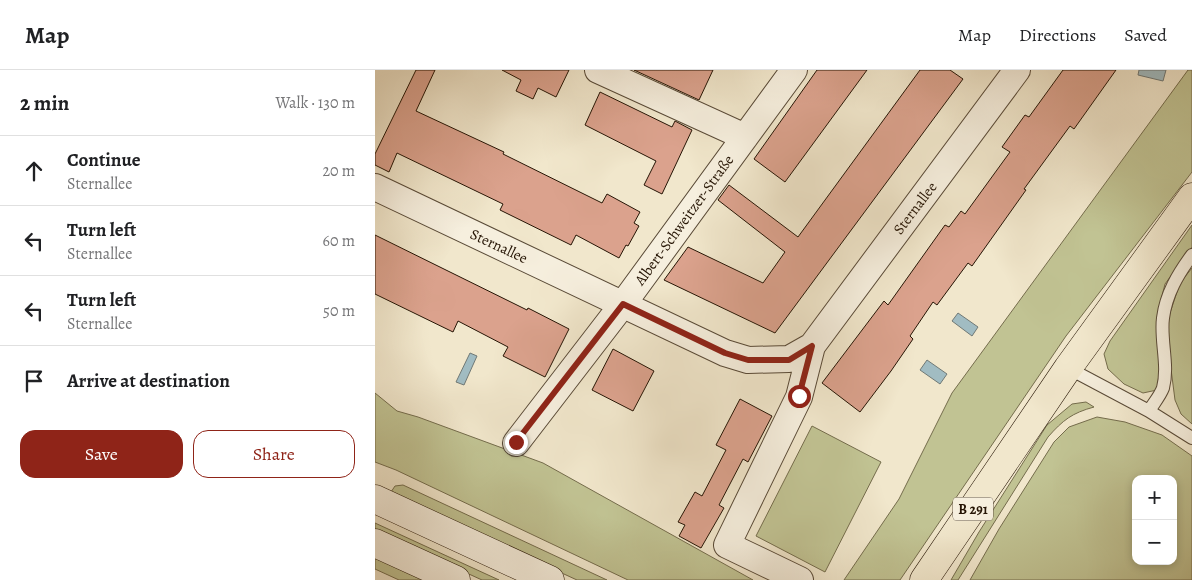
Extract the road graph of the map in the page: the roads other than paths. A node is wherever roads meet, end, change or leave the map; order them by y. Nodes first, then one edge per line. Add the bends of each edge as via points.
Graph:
1 (598, 70) edge
2 (794, 70) edge
3 (1017, 70) edge
4 (745, 137) junction
5 (375, 187) edge
6 (1192, 197) edge
7 (1192, 255) edge
8 (623, 304) junction
9 (812, 346) junction
10 (1068, 368) junction
11 (1149, 411) junction
12 (1192, 438) edge
13 (516, 442) dead end
14 (375, 499) edge
15 (375, 543) edge
16 (926, 579) edge
17 (456, 580) edge
18 (550, 580) edge
19 (800, 580) edge

1 - 4 street, Albert-Schweitzer-Straße
2 - 4 street, Albert-Schweitzer-Straße
3 - 9 street, Sternallee
4 - 8 street, Albert-Schweitzer-Straße
5 - 8 street, Sternallee
6 - 10 main road, B 291
7 - 11 lane via 1166,300 1161,330 1165,374 1162,388
8 - 9 street, Sternallee via 725,353 748,360 789,360
8 - 13 street
9 - 19 street, Sternallee via 799,396 727,544
10 - 11 lane
10 - 16 main road, B 291
11 - 12 lane
14 - 18 main road
15 - 17 main road

